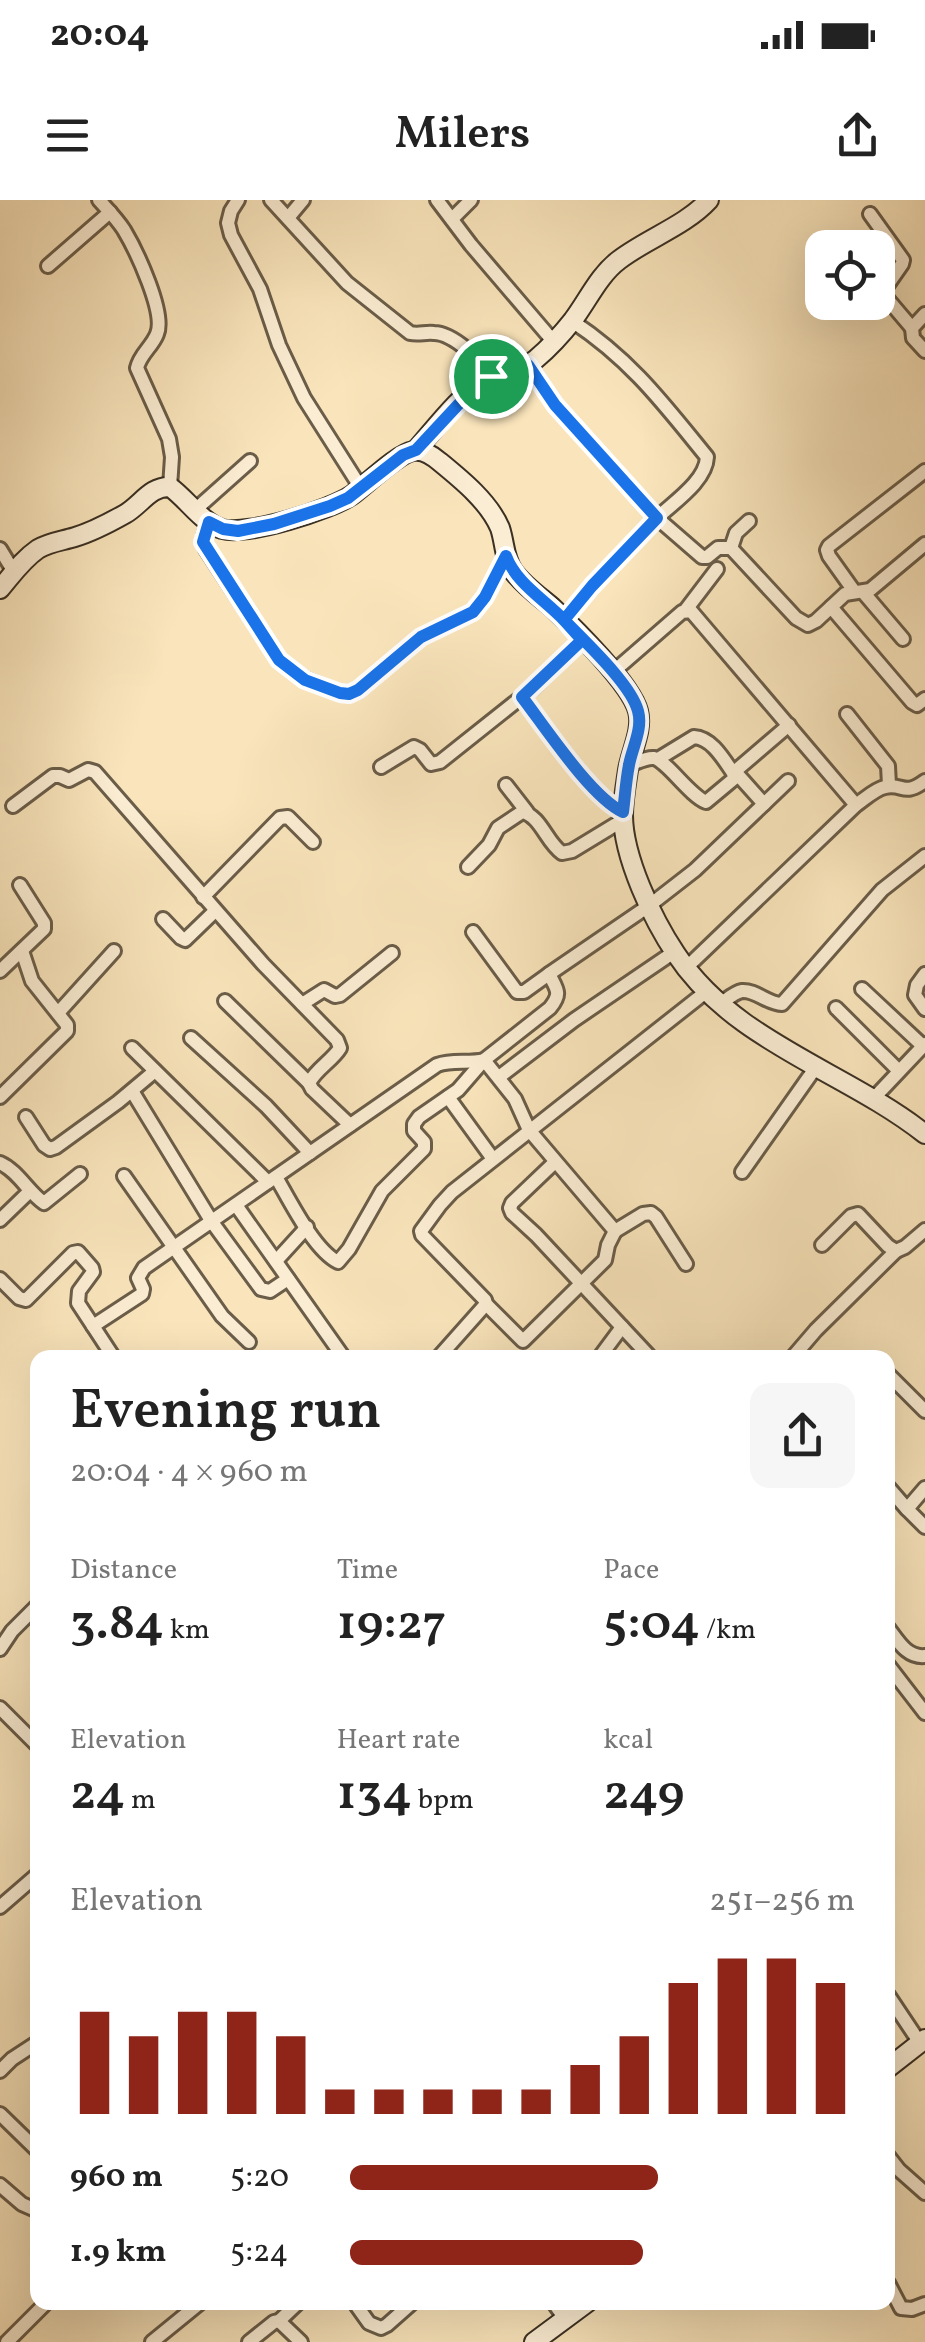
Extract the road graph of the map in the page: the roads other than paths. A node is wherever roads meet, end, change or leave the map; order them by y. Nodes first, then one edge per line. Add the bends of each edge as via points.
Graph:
1 (99, 200) edge
2 (238, 200) edge
3 (272, 200) edge
4 (303, 200) edge
5 (437, 200) edge
6 (471, 200) edge
7 (709, 200) edge
8 (110, 212) junction
9 (870, 214) dead end
10 (288, 218) junction
11 (452, 219) junction
12 (48, 266) dead end
13 (925, 314) edge
14 (572, 321) junction
15 (912, 328) junction
16 (554, 341) junction
17 (925, 351) edge
18 (528, 365) junction
19 (491, 376) junction
20 (416, 450) junction
21 (250, 461) dead end
22 (925, 471) edge
23 (170, 487) junction
24 (361, 488) junction
25 (202, 516) junction
26 (657, 518) junction
27 (749, 522) dead end
28 (925, 544) edge
29 (731, 548) junction
30 (0, 549) edge
31 (506, 556) junction
32 (716, 570) dead end
33 (14, 572) junction
34 (0, 589) edge
35 (859, 592) junction
36 (832, 607) junction
37 (685, 611) junction
38 (564, 620) junction
39 (903, 639) dead end
40 (582, 640) junction
41 (612, 672) junction
42 (522, 697) junction
43 (925, 699) edge
44 (846, 714) dead end
45 (789, 725) junction
46 (658, 759) junction
47 (629, 766) junction
48 (381, 767) dead end
49 (734, 775) junction
50 (788, 781) dead end
51 (925, 782) edge
52 (506, 785) dead end
53 (889, 785) junction
54 (764, 804) junction
55 (856, 805) junction
56 (13, 806) dead end
57 (526, 812) junction
58 (623, 816) junction
59 (313, 842) dead end
60 (925, 856) edge
61 (468, 867) dead end
62 (20, 885) dead end
63 (203, 897) junction
64 (650, 904) junction
65 (216, 911) junction
66 (163, 919) dead end
67 (473, 932) dead end
68 (22, 951) junction
69 (114, 951) dead end
70 (674, 952) junction
71 (392, 953) dead end
72 (686, 968) junction
73 (0, 972) edge
74 (549, 974) junction
75 (925, 974) edge
76 (862, 988) dead end
77 (713, 997) junction
78 (225, 1000) dead end
79 (302, 1004) junction
80 (836, 1008) dead end
81 (925, 1009) edge
82 (58, 1013) junction
83 (191, 1038) dead end
84 (924, 1045) edge
85 (132, 1048) dead end
86 (484, 1060) junction
87 (816, 1067) junction
88 (155, 1070) junction
89 (899, 1072) junction
90 (0, 1074) edge
91 (499, 1077) junction
92 (309, 1083) junction
93 (11, 1086) junction
94 (132, 1092) junction
95 (0, 1097) edge
96 (448, 1098) junction
97 (874, 1098) junction
98 (26, 1117) dead end
99 (350, 1125) junction
100 (528, 1130) junction
101 (925, 1134) edge
102 (310, 1152) junction
103 (493, 1159) junction
104 (554, 1162) junction
105 (0, 1163) edge
106 (742, 1172) dead end
107 (80, 1174) dead end
108 (124, 1176) dead end
109 (272, 1179) junction
110 (30, 1191) junction
111 (236, 1205) junction
112 (0, 1220) edge
113 (212, 1222) junction
114 (307, 1227) junction
115 (925, 1230) edge
116 (614, 1232) junction
117 (822, 1246) dead end
118 (173, 1248) junction
119 (896, 1251) junction
120 (276, 1262) junction
121 (686, 1264) dead end
122 (0, 1279) edge
123 (288, 1279) junction
124 (581, 1285) junction
125 (486, 1304) junction
126 (93, 1326) junction
127 (622, 1328) junction
128 (250, 1342) dead end
129 (109, 1350) edge
130 (338, 1350) edge
131 (445, 1350) edge
132 (605, 1350) edge
133 (643, 1350) edge
134 (799, 1350) edge
135 (895, 1381) edge
136 (925, 1411) edge
137 (925, 1488) edge
138 (895, 1495) edge
139 (907, 1509) junction
140 (925, 1527) edge
141 (30, 1613) edge
142 (895, 1637) edge
143 (0, 1648) edge
144 (907, 1652) junction
145 (925, 1656) edge
146 (895, 1660) edge
147 (895, 1674) edge
148 (0, 1708) edge
149 (925, 1713) edge
150 (30, 1738) edge
151 (30, 1881) edge
152 (0, 1907) edge
153 (895, 2004) edge
154 (922, 2041) edge
155 (30, 2047) edge
156 (895, 2062) edge
157 (0, 2070) edge
158 (0, 2114) edge
159 (30, 2143) edge
160 (895, 2165) edge
161 (0, 2185) edge
162 (925, 2193) edge
163 (30, 2208) edge
164 (895, 2297) edge
165 (925, 2304) edge
166 (39, 2310) edge
167 (191, 2310) edge
168 (291, 2310) edge
169 (359, 2310) edge
170 (404, 2310) edge
171 (558, 2310) edge
172 (578, 2310) edge
173 (566, 2320) junction
174 (279, 2322) junction
175 (544, 2339) edge
176 (8, 2342) edge
177 (152, 2342) edge
178 (249, 2342) edge
179 (301, 2342) edge

1 - 8 street
2 - 24 street via 228,223 231,235 304,398
3 - 10 street
4 - 10 street
5 - 11 street
6 - 11 street
7 - 14 street via 615,262
8 - 12 street
8 - 23 street via 130,240 157,307 158,333 137,368 169,438
9 - 15 street via 902,260 884,295
10 - 19 street via 346,283 410,333 448,338
11 - 16 street
13 - 15 street
14 - 16 street
14 - 26 street via 644,380 707,457 701,476
15 - 17 street
16 - 18 street
18 - 19 street
18 - 26 street via 555,405
19 - 20 street
20 - 24 street
20 - 31 street via 438,460 488,508
21 - 25 street
22 - 35 street via 827,550
23 - 25 street
23 - 33 street via 159,487 90,531 38,549
24 - 25 street via 330,506 238,531
25 - 31 street via 206,549 279,660 305,680 340,693 358,690 421,637 473,612
26 - 29 street via 702,557
26 - 38 street
27 - 29 street
28 - 35 street
29 - 36 street via 802,623
30 - 33 street
31 - 38 street via 515,574
32 - 37 street
33 - 34 street
35 - 36 street via 845,594
35 - 39 street
36 - 43 street via 912,702
37 - 41 street
37 - 45 street via 699,618
38 - 40 street
40 - 41 street
40 - 42 street
41 - 47 street via 638,712
42 - 48 street via 437,764 414,747
42 - 58 street
44 - 53 street via 888,766
45 - 49 street
45 - 55 street
46 - 47 street
46 - 49 street via 700,736
46 - 49 street via 706,802
47 - 58 street
49 - 54 street
50 - 54 street
51 - 53 street via 914,790
52 - 57 street
53 - 55 street
54 - 64 street
55 - 72 street
56 - 63 street via 53,776 69,780 92,770
57 - 58 street via 562,853
57 - 61 street via 498,828
58 - 64 street via 628,856
59 - 63 street via 288,817 280,818
60 - 77 street via 882,890 782,1004 740,991
62 - 68 street via 44,924
63 - 65 street
64 - 70 street
64 - 74 street
65 - 66 street via 185,940
65 - 79 street
67 - 74 street via 518,992
68 - 73 street
68 - 82 street via 32,981
69 - 82 street
70 - 72 street
70 - 91 street
71 - 79 street via 340,995 324,990
72 - 77 street
74 - 86 street via 558,999
75 - 81 street via 915,995
76 - 84 street
77 - 87 street
77 - 100 street
78 - 92 street
79 - 92 street via 340,1048
80 - 89 street
82 - 93 street via 67,1031
83 - 102 street
84 - 89 street
85 - 88 street
86 - 91 street
86 - 96 street
86 - 99 street via 437,1066
87 - 97 street
87 - 106 street
88 - 94 street
88 - 109 street
89 - 97 street
90 - 93 street
91 - 100 street
92 - 99 street
93 - 95 street
94 - 98 street via 50,1149
94 - 113 street
96 - 103 street
96 - 114 street via 414,1124 424,1149 382,1191 340,1260
97 - 101 street
99 - 102 street
100 - 103 street
100 - 104 street
102 - 109 street
103 - 125 street via 440,1204 421,1231
104 - 116 street
104 - 124 street via 510,1208
105 - 110 street
107 - 110 street via 49,1201
108 - 118 street
109 - 111 street
109 - 114 street
110 - 112 street
111 - 113 street
111 - 120 street
113 - 118 street
113 - 123 street via 261,1289 270,1291
114 - 120 street
115 - 119 street
116 - 121 street via 651,1213
116 - 124 street via 605,1260
117 - 119 street via 858,1214
118 - 126 street via 140,1273 142,1294
118 - 128 street via 222,1316
119 - 134 street
120 - 123 street
122 - 126 street via 26,1300 78,1252 92,1268 77,1296
123 - 130 street
124 - 125 street via 523,1341
124 - 127 street
125 - 131 street
126 - 129 street
127 - 132 street
127 - 133 street
135 - 136 street
137 - 139 street
138 - 139 street
139 - 140 street
141 - 143 street
142 - 144 street
144 - 145 street
144 - 146 street
147 - 149 street
148 - 150 street
151 - 152 street
153 - 154 street
154 - 156 street
155 - 157 street
158 - 159 street
160 - 162 street
161 - 163 street
164 - 165 street via 901,2308
166 - 176 street
167 - 177 street
168 - 174 street
169 - 170 street via 380,2328
171 - 173 street
172 - 173 street
173 - 175 street
174 - 178 street
174 - 179 street

